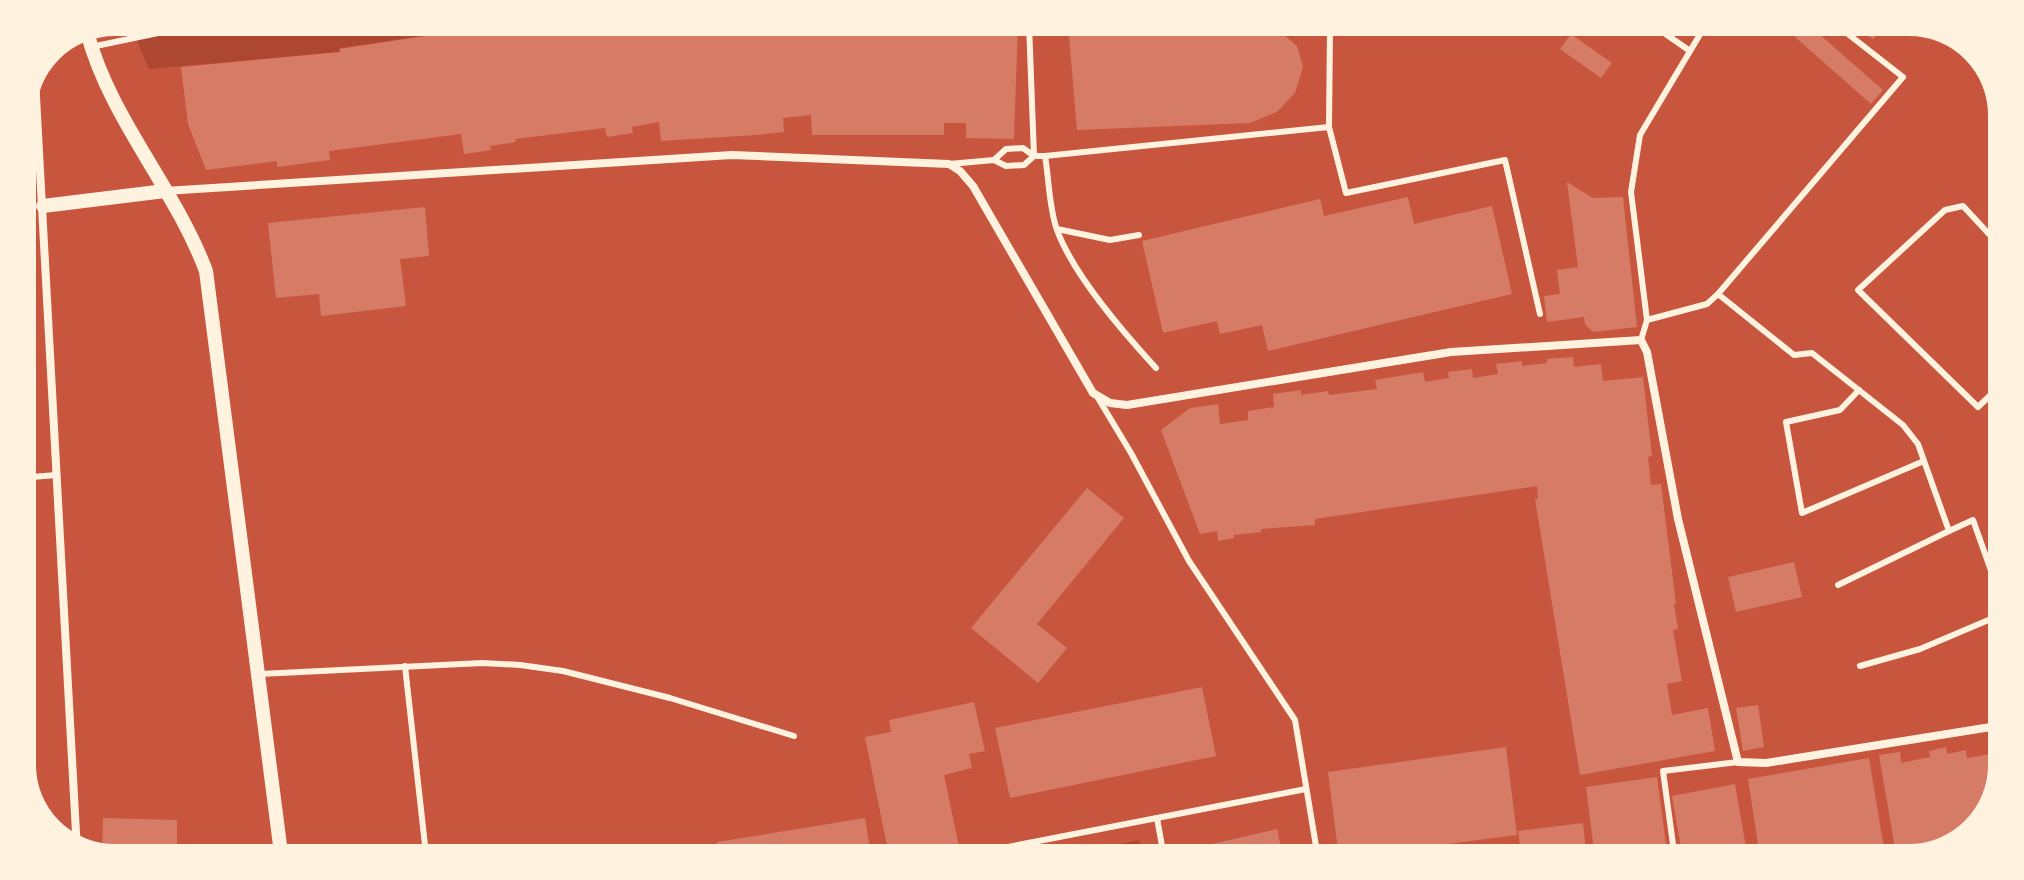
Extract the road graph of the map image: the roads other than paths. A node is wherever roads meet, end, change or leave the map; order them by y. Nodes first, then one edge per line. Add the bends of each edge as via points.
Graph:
1 (153, 34) edge
2 (1029, 34) edge
3 (1330, 34) edge
4 (1666, 34) edge
5 (1700, 34) edge
6 (1848, 34) edge
7 (89, 39) edge
8 (91, 47) junction
9 (1690, 51) junction
10 (36, 101) edge
11 (1329, 127) junction
12 (1034, 156) junction
13 (1045, 156) junction
14 (994, 160) junction
15 (949, 164) junction
16 (165, 191) junction
17 (43, 206) junction
18 (1057, 229) junction
19 (1139, 235) dead end
20 (1990, 235) edge
21 (1718, 294) junction
22 (1540, 314) dead end
23 (1647, 320) junction
24 (1641, 340) junction
25 (1156, 368) dead end
26 (1859, 390) junction
27 (1990, 396) edge
28 (1098, 398) junction
29 (1924, 461) junction
30 (56, 475) junction
31 (34, 477) edge
32 (1949, 531) junction
33 (1990, 568) edge
34 (1838, 585) dead end
35 (1990, 619) edge
36 (405, 666) junction
37 (1860, 666) dead end
38 (259, 674) junction
39 (1990, 727) edge
40 (794, 736) dead end
41 (1738, 762) junction
42 (1306, 789) junction
43 (1157, 818) junction
44 (76, 836) edge
45 (280, 846) edge
46 (425, 846) edge
47 (1013, 846) edge
48 (1162, 846) edge
49 (1316, 846) edge
50 (1673, 846) edge

1 - 8 lane
2 - 12 lane
3 - 11 lane
4 - 9 lane
5 - 9 lane
6 - 21 lane via 1903,77
7 - 8 street
8 - 16 street via 122,117
9 - 23 lane via 1640,135 1637,149 1631,192
10 - 17 street
11 - 13 lane
11 - 22 lane via 1346,193 1505,160
12 - 13 lane
12 - 14 lane via 1024,165
12 - 14 lane via 1023,148 1006,149
13 - 18 lane
14 - 15 lane
15 - 16 street via 732,155
15 - 28 street via 973,186
16 - 17 street
16 - 38 street via 206,271
17 - 30 street
18 - 19 lane via 1110,240
18 - 25 lane via 1084,277
20 - 27 lane via 1963,206 1945,210 1858,290 1978,407
21 - 23 lane via 1707,304
21 - 26 lane via 1794,355 1812,353
23 - 24 lane
24 - 28 street via 1451,352 1143,404
24 - 41 street via 1678,519
26 - 29 lane via 1903,425
26 - 29 lane via 1840,410 1786,422 1802,513
28 - 42 lane via 1189,561 1295,720
29 - 32 lane
30 - 31 lane
30 - 44 street
32 - 33 lane via 1973,520
32 - 34 lane
35 - 37 lane via 1920,649
36 - 38 lane
36 - 40 lane via 482,663 563,671
36 - 46 lane
38 - 45 street
39 - 41 street via 1766,763
41 - 50 lane via 1663,771
42 - 43 lane
42 - 49 lane
43 - 47 lane
43 - 48 lane

